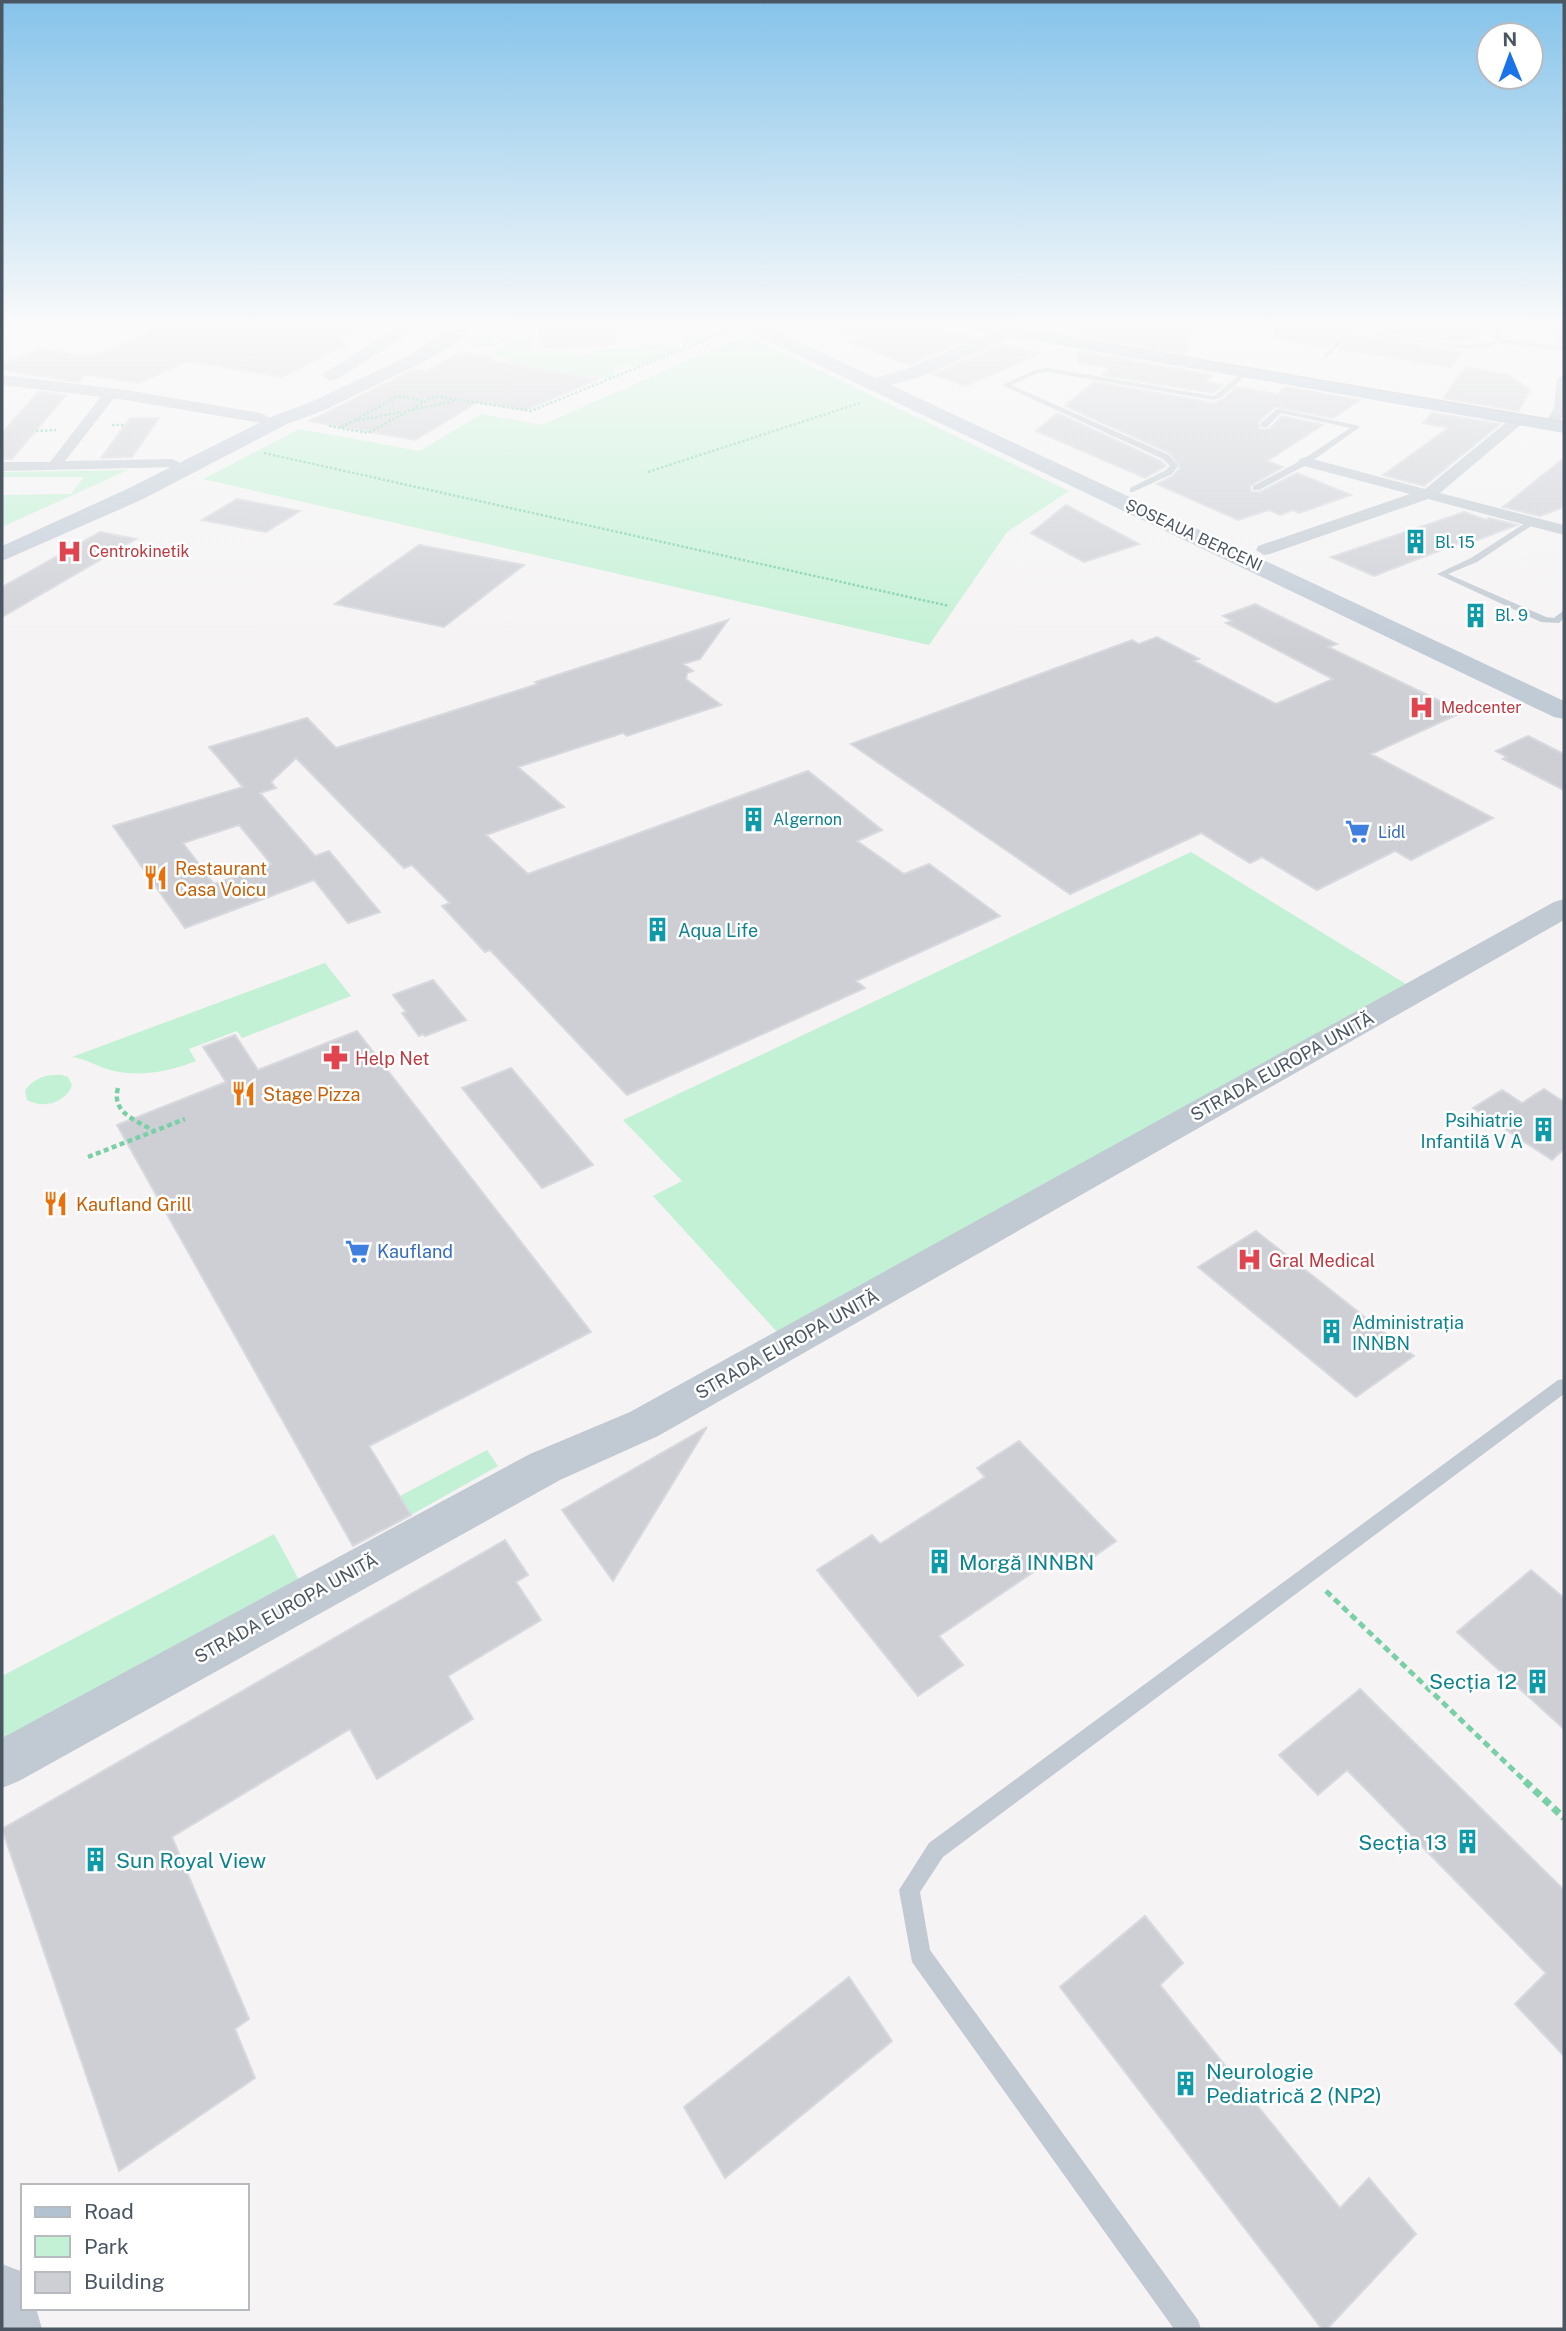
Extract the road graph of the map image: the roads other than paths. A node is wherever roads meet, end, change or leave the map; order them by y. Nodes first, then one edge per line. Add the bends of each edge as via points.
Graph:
1 (80, 433) edge
2 (240, 433) edge
3 (249, 433) edge
4 (978, 433) edge
5 (990, 433) edge
6 (1112, 433) edge
7 (1346, 433) edge
8 (1503, 433) edge
9 (1305, 462) junction
10 (172, 464) junction
11 (54, 466) junction
12 (2, 467) edge
13 (1256, 488) dead end
14 (1133, 490) junction
15 (1427, 494) junction
16 (1533, 522) junction
17 (1564, 530) edge
18 (2, 544) edge
19 (1264, 550) junction
20 (2, 554) edge
21 (1564, 613) edge
22 (1403, 624) junction
23 (1564, 688) edge
24 (1564, 711) edge
25 (1564, 908) edge
26 (1564, 1385) edge
27 (2, 1763) edge
28 (2, 2294) edge
29 (11, 2329) edge
30 (1189, 2329) edge

1 - 11 street
2 - 10 main road
3 - 20 main road via 133,495
4 - 22 main road, ȘOSEAUA BERCENI
5 - 14 main road, ȘOSEAUA BERCENI
6 - 14 lane via 1173,463 1169,471
7 - 9 lane
8 - 15 street
9 - 13 lane
9 - 15 street
10 - 11 street
10 - 18 main road
11 - 12 street
14 - 19 main road, ȘOSEAUA BERCENI
15 - 16 street
15 - 19 street
16 - 17 street
16 - 21 lane via 1474,560 1441,574 1544,620 1556,621
19 - 22 main road, ȘOSEAUA BERCENI
22 - 23 main road, ȘOSEAUA BERCENI
22 - 24 main road, ȘOSEAUA BERCENI
25 - 27 street, STRADA EUROPA UNITĂ via 636,1429 545,1467
26 - 30 lane via 936,1850 909,1891 920,1954
28 - 29 street

